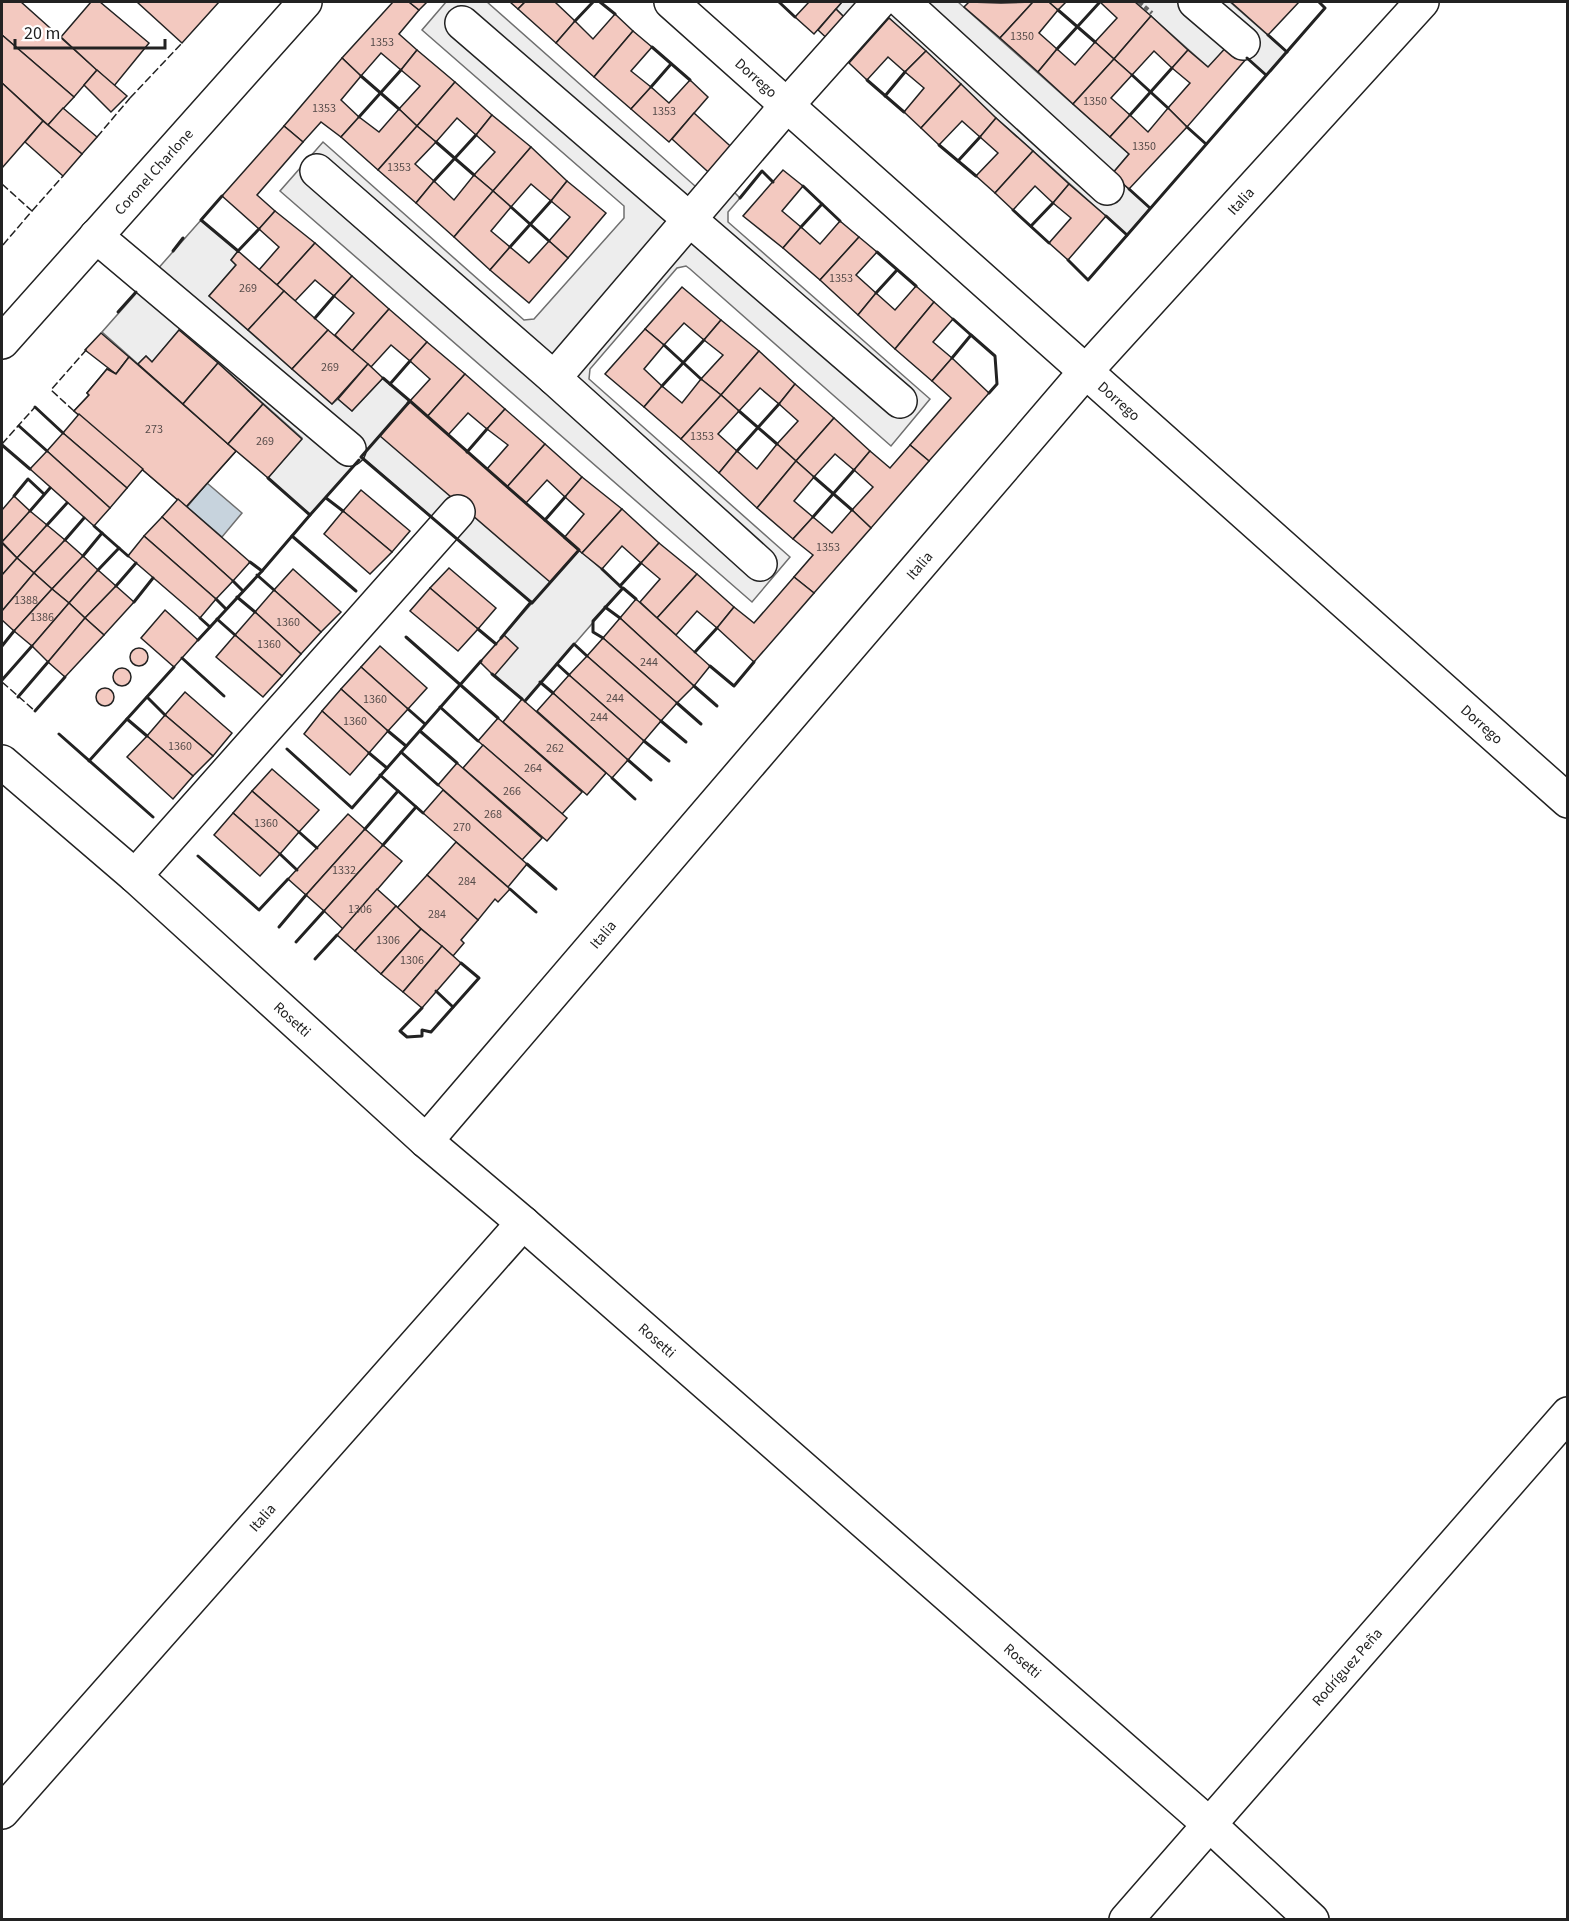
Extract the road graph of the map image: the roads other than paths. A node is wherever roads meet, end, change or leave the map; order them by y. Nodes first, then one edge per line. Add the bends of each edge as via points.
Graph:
1 (305, 2) edge
2 (671, 2) edge
3 (879, 2) edge
4 (903, 2) edge
5 (1195, 2) edge
6 (1422, 2) edge
7 (462, 22) dead end
8 (1243, 43) dead end
9 (788, 104) junction
10 (317, 171) dead end
11 (1107, 188) dead end
12 (690, 220) junction
13 (96, 236) junction
14 (2, 342) edge
15 (1086, 371) junction
16 (554, 378) junction
17 (900, 401) dead end
18 (349, 448) dead end
19 (458, 512) dead end
20 (760, 564) dead end
21 (2, 762) edge
22 (1568, 801) edge
23 (135, 876) junction
24 (426, 1141) junction
25 (523, 1223) junction
26 (1568, 1414) edge
27 (2, 1812) edge
28 (1210, 1826) junction
29 (1126, 1920) edge
30 (1312, 1920) edge

1 - 13 street, Coronel Charlone
2 - 9 street, Dorrego
3 - 9 street
4 - 11 street
5 - 8 street
6 - 15 street, Italia
7 - 12 street
9 - 12 street
9 - 15 street, Dorrego
10 - 16 street
12 - 16 street
12 - 17 street
13 - 14 street, Coronel Charlone
13 - 18 street
15 - 22 street, Dorrego
15 - 24 street, Italia
16 - 20 street
19 - 23 street
21 - 23 street, Rosetti
23 - 24 street, Rosetti
24 - 25 street, Rosetti
25 - 27 street, Italia
25 - 28 street, Rosetti
26 - 28 street, Rodríguez Peña
28 - 29 street, Rodríguez Peña
28 - 30 street, Rosetti

